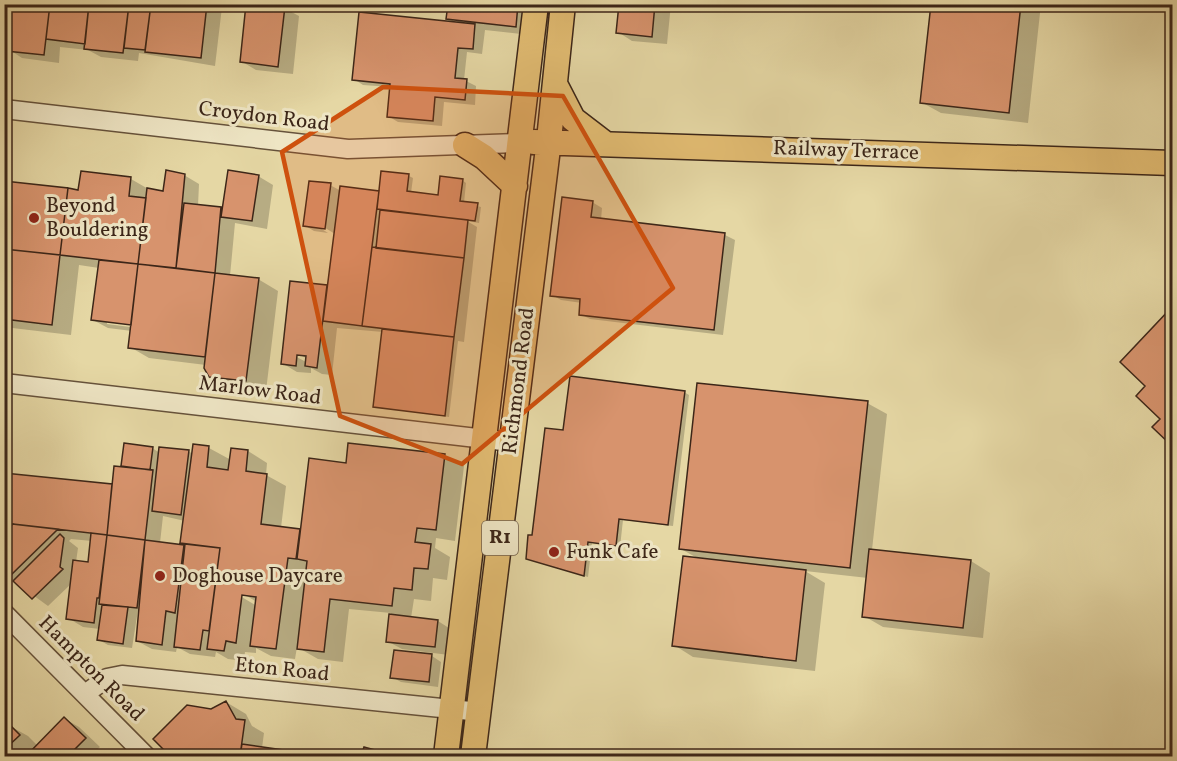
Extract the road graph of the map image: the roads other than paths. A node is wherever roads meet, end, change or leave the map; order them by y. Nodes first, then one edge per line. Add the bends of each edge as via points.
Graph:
1 (536, 4) edge
2 (563, 4) edge
3 (555, 84) junction
4 (4, 110) edge
5 (549, 140) junction
6 (598, 142) junction
7 (520, 143) junction
8 (465, 145) junction
9 (1173, 164) edge
10 (544, 183) junction
11 (515, 186) junction
12 (4, 383) edge
13 (486, 440) junction
14 (511, 442) junction
15 (4, 613) edge
16 (85, 694) junction
17 (454, 712) junction
18 (480, 712) junction
19 (146, 756) edge
20 (446, 756) edge
21 (473, 756) edge

1 - 7 main road, Richmond Road / R1
2 - 3 main road, Richmond Road / R1
3 - 5 main road, Richmond Road / R1
3 - 6 main road via 573,119
4 - 8 street, Croydon Road via 348,149
5 - 6 main road, Railway Terrace
5 - 7 main road, Railway Terrace
5 - 10 main road, Richmond Road / R1
6 - 9 main road, Railway Terrace
6 - 10 main road via 567,153 550,170
7 - 8 street, Croydon Road
7 - 11 main road, Richmond Road / R1
8 - 11 main road
10 - 14 main road, Richmond Road / R1
11 - 13 main road, Richmond Road / R1
12 - 13 street, Marlow Road
13 - 14 street, Marlow Road
13 - 17 main road, Richmond Road / R1
14 - 18 main road, Richmond Road / R1
15 - 16 street, Hampton Road
16 - 17 street, Eton Road via 107,678 122,675
16 - 19 street, Hampton Road
17 - 18 street, Eton Road
17 - 20 main road, Richmond Road / R1
18 - 21 main road, Richmond Road / R1

